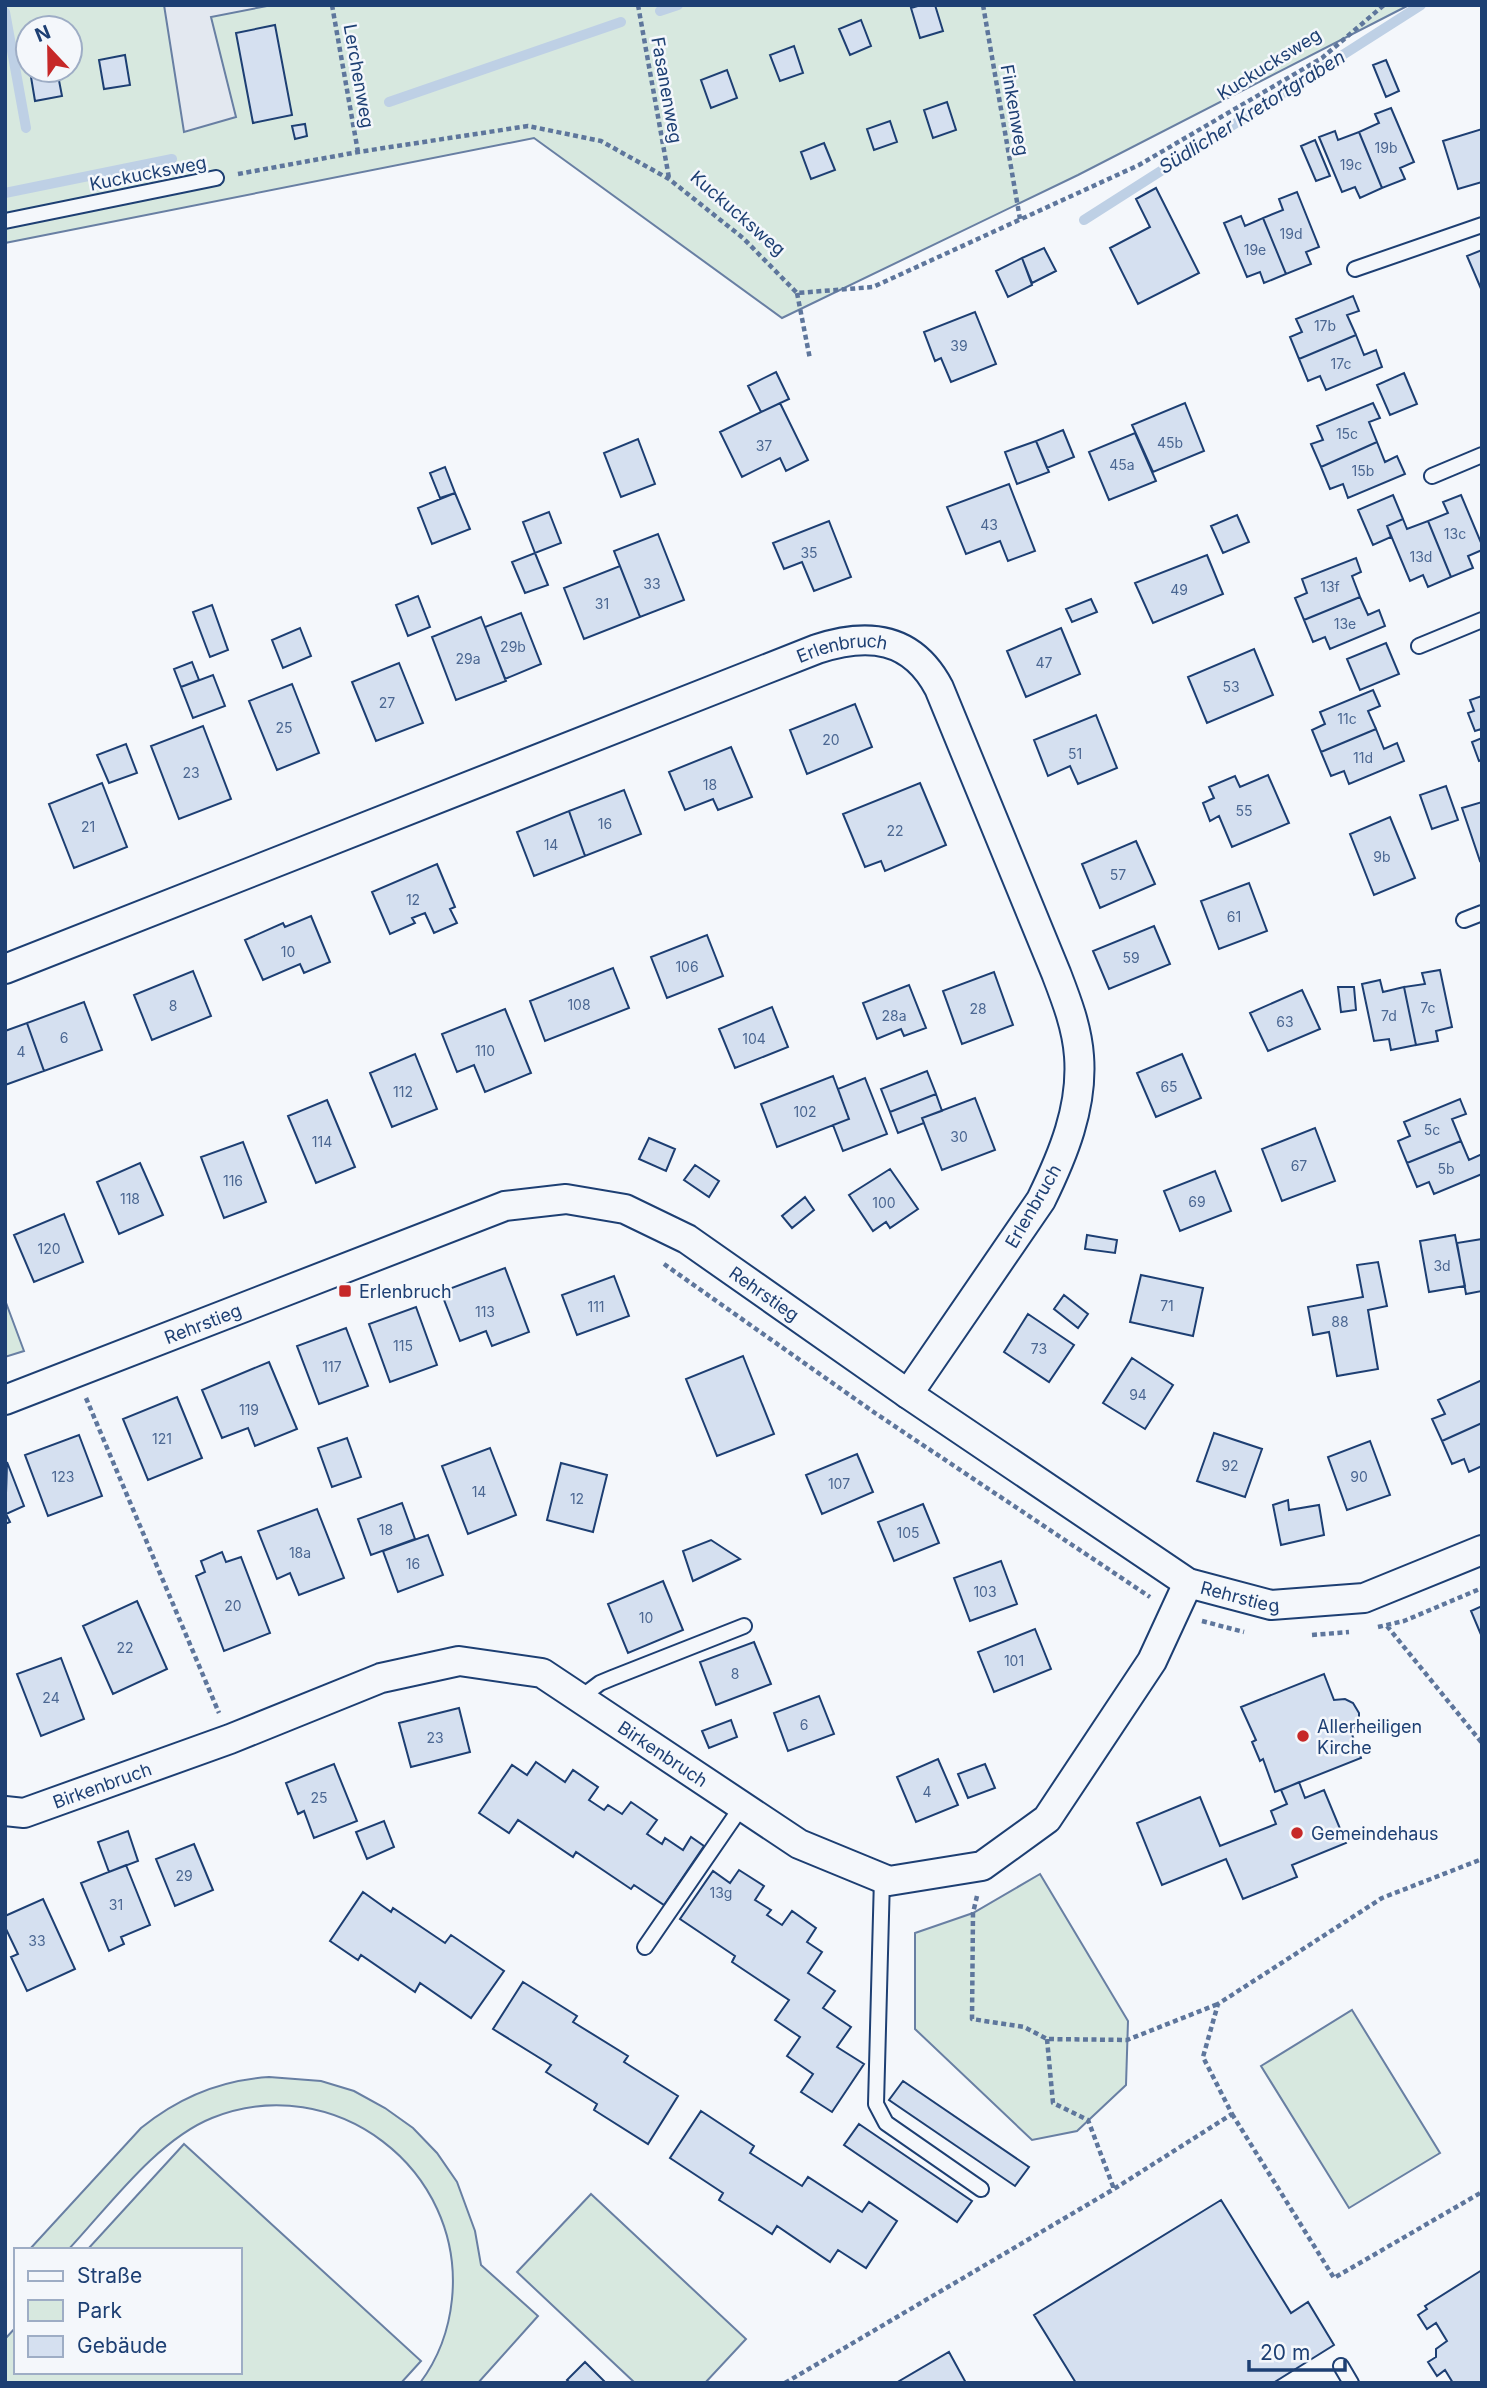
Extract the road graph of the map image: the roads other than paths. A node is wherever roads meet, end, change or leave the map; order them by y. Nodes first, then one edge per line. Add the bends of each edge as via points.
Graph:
1 (216, 178) road end
2 (5, 221) edge
3 (1482, 225) edge
4 (1355, 269) dead end
5 (1482, 455) edge
6 (1432, 476) dead end
7 (1482, 620) edge
8 (1419, 646) dead end
9 (1482, 913) edge
10 (1464, 919) dead end
11 (5, 969) edge
12 (908, 1394) junction
13 (5, 1399) edge
14 (1482, 1550) edge
15 (1188, 1583) junction
16 (744, 1626) dead end
17 (580, 1698) junction
18 (742, 1806) junction
19 (5, 1811) edge
20 (882, 1878) junction
21 (645, 1947) dead end
22 (981, 2189) dead end
23 (1342, 2366) dead end
24 (1351, 2383) edge

1 - 2 lane, Kuckucksweg
3 - 4 lane
5 - 6 lane
7 - 8 lane
9 - 10 lane
11 - 12 street, Erlenbruch via 817,649 857,640 898,646 924,664 939,688 1056,973 1079,1056 1076,1110 1041,1200
12 - 13 street, Rehrstieg via 687,1239 625,1209 566,1199 505,1206
12 - 15 street, Rehrstieg
14 - 15 street, Rehrstieg via 1364,1598 1272,1605
15 - 20 street, Birkenbruch via 1152,1661 1047,1819 982,1866 889,1881
16 - 17 lane via 600,1683
17 - 18 street, Birkenbruch
17 - 19 street, Birkenbruch via 542,1673 459,1661 381,1678 230,1739 24,1813
18 - 20 street, Birkenbruch via 799,1844
18 - 21 lane
20 - 22 lane via 876,2104 886,2123
23 - 24 lane

